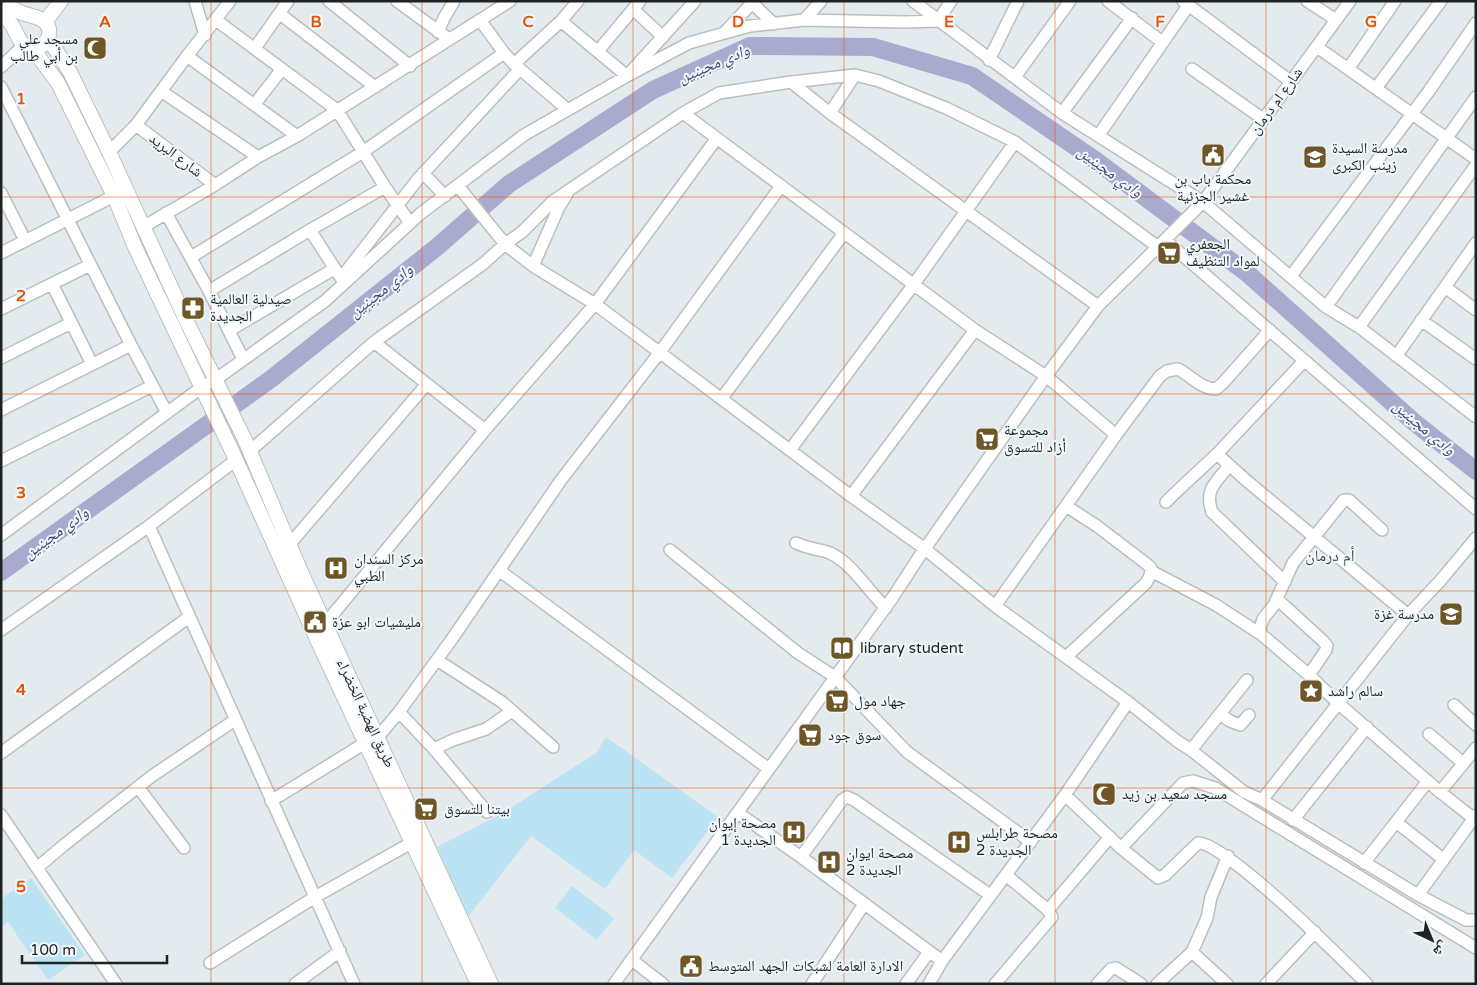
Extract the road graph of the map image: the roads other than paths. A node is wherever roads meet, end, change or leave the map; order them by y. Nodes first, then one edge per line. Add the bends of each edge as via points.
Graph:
1 (4, 1) edge
2 (61, 1) edge
3 (195, 1) edge
4 (230, 1) edge
5 (288, 1) edge
6 (329, 1) edge
7 (397, 1) edge
8 (454, 1) edge
9 (510, 1) edge
10 (578, 1) edge
11 (695, 1) edge
12 (821, 1) edge
13 (913, 1) edge
14 (951, 1) edge
15 (1018, 1) edge
16 (1108, 1) edge
17 (1307, 1) edge
18 (1350, 1) edge
19 (1395, 1) edge
20 (1441, 1) edge
21 (753, 2) edge
22 (1067, 2) edge
23 (1185, 3) edge
24 (636, 5) edge
25 (1, 13) edge
26 (280, 14) junction
27 (1132, 18) junction
28 (41, 20) junction
29 (216, 20) junction
30 (480, 20) junction
31 (804, 20) junction
32 (938, 20) junction
33 (1336, 20) junction
34 (561, 21) junction
35 (1476, 23) edge
36 (774, 24) junction
37 (438, 32) junction
38 (722, 34) junction
39 (205, 35) junction
40 (48, 38) junction
41 (663, 38) junction
42 (449, 40) junction
43 (1162, 42) junction
44 (25, 43) junction
45 (1317, 47) junction
46 (254, 48) junction
47 (598, 51) junction
48 (504, 53) junction
49 (187, 56) junction
50 (989, 60) junction
51 (410, 66) junction
52 (1, 67) edge
53 (517, 67) junction
54 (282, 69) junction
55 (1192, 69) dead end
56 (1348, 69) junction
57 (854, 75) junction
58 (627, 76) junction
59 (1015, 77) junction
60 (791, 82) junction
61 (1290, 82) junction
62 (1, 87) edge
63 (375, 87) junction
64 (1376, 88) junction
65 (161, 91) junction
66 (1476, 97) edge
67 (254, 105) junction
68 (338, 110) junction
69 (568, 110) junction
70 (830, 113) junction
71 (1062, 113) junction
72 (1412, 113) junction
73 (683, 114) junction
74 (1263, 119) junction
75 (136, 125) junction
76 (297, 136) junction
77 (1098, 136) junction
78 (717, 138) junction
79 (1447, 138) junction
80 (1015, 142) junction
81 (109, 152) junction
82 (363, 152) junction
83 (258, 157) junction
84 (1476, 159) edge
85 (1476, 165) edge
86 (422, 173) junction
87 (215, 185) junction
88 (458, 186) junction
89 (781, 186) junction
90 (386, 188) junction
91 (571, 189) junction
92 (1, 193) edge
93 (114, 196) junction
94 (445, 196) junction
95 (397, 204) junction
96 (1200, 206) junction
97 (967, 212) junction
98 (166, 213) junction
99 (67, 219) junction
100 (410, 223) junction
101 (143, 227) junction
102 (310, 230) junction
103 (844, 233) junction
104 (25, 240) junction
105 (1164, 241) junction
106 (1476, 243) edge
107 (505, 244) junction
108 (1, 252) edge
109 (191, 257) junction
110 (1466, 258) junction
111 (90, 265) junction
112 (532, 266) junction
113 (1476, 266) edge
114 (1291, 276) junction
115 (339, 277) junction
116 (52, 284) junction
117 (914, 284) junction
118 (1445, 286) junction
119 (209, 291) junction
120 (595, 304) junction
121 (1098, 306) junction
122 (1326, 307) junction
123 (1, 310) edge
124 (1476, 310) edge
125 (1421, 320) junction
126 (71, 323) junction
127 (1359, 327) junction
128 (230, 330) junction
129 (975, 330) junction
130 (1270, 330) junction
131 (374, 342) junction
132 (131, 345) junction
133 (660, 352) junction
134 (1397, 355) junction
135 (1, 358) edge
136 (243, 359) junction
137 (1476, 359) edge
138 (1304, 361) junction
139 (92, 364) junction
140 (1046, 376) junction
141 (217, 383) junction
142 (426, 385) junction
143 (152, 386) junction
144 (204, 390) junction
145 (722, 398) junction
146 (1, 410) edge
147 (167, 413) junction
148 (1476, 416) edge
149 (485, 430) junction
150 (1116, 435) junction
151 (248, 446) junction
152 (790, 450) junction
153 (1217, 454) junction
154 (234, 455) junction
155 (1, 461) edge
156 (1229, 466) junction
157 (851, 496) junction
158 (1166, 502) dead end
159 (1066, 506) junction
160 (1476, 509) edge
161 (149, 526) junction
162 (1382, 530) dead end
163 (1, 535) edge
164 (1313, 536) junction
165 (1476, 538) edge
166 (796, 543) dead end
167 (289, 545) junction
168 (925, 549) junction
169 (670, 550) dead end
170 (500, 571) junction
171 (1151, 571) junction
172 (295, 574) junction
173 (1285, 582) junction
174 (1277, 599) junction
175 (995, 606) junction
176 (886, 608) junction
177 (1408, 615) junction
178 (189, 618) junction
179 (325, 624) junction
180 (1, 630) edge
181 (1262, 635) junction
182 (1066, 657) junction
183 (437, 660) junction
184 (1309, 675) junction
185 (835, 677) junction
186 (1247, 680) dead end
187 (1128, 702) junction
188 (1338, 703) junction
189 (1454, 704) dead end
190 (512, 711) junction
191 (398, 712) junction
192 (1220, 714) junction
193 (1249, 715) dead end
194 (235, 720) junction
195 (1476, 725) edge
196 (1367, 727) junction
197 (1429, 734) dead end
198 (371, 741) junction
199 (553, 747) dead end
200 (1476, 748) edge
201 (434, 750) junction
202 (1191, 750) junction
203 (1, 753) edge
204 (1463, 763) junction
205 (769, 769) junction
206 (1428, 781) junction
207 (138, 787) junction
208 (1440, 792) junction
209 (1065, 795) junction
210 (271, 800) junction
211 (1262, 800) junction
212 (487, 812) dead end
213 (738, 813) junction
214 (1, 815) edge
215 (1474, 817) edge
216 (1293, 820) junction
217 (1396, 822) junction
218 (1110, 837) junction
219 (1030, 842) junction
220 (411, 843) junction
221 (184, 848) dead end
222 (1121, 848) junction
223 (1228, 856) junction
224 (801, 857) junction
225 (1443, 859) junction
226 (1364, 863) junction
227 (38, 868) junction
228 (1006, 875) junction
229 (990, 894) junction
230 (1418, 895) junction
231 (315, 897) junction
232 (864, 904) junction
233 (1048, 910) junction
234 (1471, 920) edge
235 (1476, 931) edge
236 (1314, 932) junction
237 (1476, 948) edge
238 (340, 951) junction
239 (929, 952) junction
240 (1192, 952) junction
241 (632, 960) junction
242 (942, 961) junction
243 (210, 963) dead end
244 (814, 983) edge
245 (116, 984) edge
246 (295, 984) edge
247 (354, 984) edge
248 (478, 984) edge
249 (491, 984) edge
250 (614, 984) edge
251 (663, 984) edge
252 (906, 984) edge
253 (929, 984) edge
254 (996, 984) edge
255 (1097, 984) edge
256 (1141, 984) edge
257 (1157, 984) edge
258 (1227, 984) edge
259 (1266, 984) edge
260 (1367, 984) edge

1 - 28 main road via 21,13
2 - 28 main road
3 - 39 street
4 - 29 street
5 - 26 street
6 - 51 street
7 - 37 street
8 - 37 street
9 - 30 street
10 - 34 street
11 - 41 street
12 - 31 street
13 - 32 street
14 - 32 street
15 - 50 street
16 - 27 street
17 - 33 street
18 - 33 street, شارع ام درمان
19 - 56 street
20 - 64 street
21 - 36 street
21 - 38 street
22 - 59 street
23 - 43 street
23 - 61 street
24 - 41 street
24 - 47 street
25 - 44 main road, طريق الهضبة الخضراء
26 - 46 street
26 - 63 street
27 - 43 street
27 - 71 street
28 - 40 main road via 49,30
28 - 44 main road via 26,19 22,22 18,31
29 - 39 street
29 - 46 street
30 - 42 street
30 - 48 street
31 - 32 street
31 - 36 street
32 - 50 street
33 - 45 street, شارع ام درمان
34 - 47 street
34 - 53 street
35 - 72 street
36 - 38 street via 750,26
37 - 42 street
38 - 58 street via 689,43
39 - 49 street
40 - 44 main road via 42,46
40 - 81 main road, طريق الهضبة الخضراء via 70,72
41 - 58 street
42 - 51 street
43 - 77 street
44 - 52 street
44 - 93 main road, طريق الهضبة الخضراء via 58,83
45 - 56 street
45 - 61 street, شارع ام درمان
46 - 54 street
47 - 58 street
48 - 53 street
48 - 82 street
49 - 65 street
49 - 67 street
50 - 59 street
51 - 63 street
53 - 69 street
53 - 86 street
54 - 67 street
54 - 68 street
55 - 74 street
56 - 64 street
57 - 60 street
57 - 70 street
57 - 80 street via 879,81 946,108
58 - 69 street
59 - 71 street
60 - 70 street
60 - 73 street via 719,93
61 - 74 street, شارع ام درمان
62 - 99 street
63 - 68 street
64 - 72 street
65 - 75 street
65 - 83 street
66 - 79 street
67 - 76 street
68 - 76 street
68 - 82 street
69 - 88 street via 524,135
70 - 97 street
71 - 77 street
72 - 79 street
72 - 114 street
73 - 78 street
73 - 91 street
74 - 96 street, شارع ام درمان
75 - 81 street
75 - 87 street, شارع البريد
76 - 83 street
77 - 96 street
78 - 89 street
78 - 120 street
79 - 84 street
79 - 122 street
80 - 97 street
80 - 105 street
81 - 101 main road, طريق الهضبة الخضراء
82 - 90 street
82 - 109 street
83 - 87 street
85 - 127 street
86 - 94 street
86 - 95 street
87 - 98 street
88 - 94 street
88 - 107 street
89 - 103 street
89 - 133 street
90 - 95 street
90 - 102 street
91 - 107 street
91 - 112 street via 559,207
92 - 104 street
93 - 99 street
93 - 144 main road, طريق الهضبة الخضراء
94 - 100 street
95 - 100 street
95 - 115 street
96 - 105 street, شارع ام درمان
96 - 114 street
97 - 117 street
97 - 121 street
98 - 101 street
98 - 109 street
99 - 104 street
99 - 111 street
100 - 115 street
101 - 141 main road, طريق الهضبة الخضراء
102 - 115 street
102 - 119 street
103 - 117 street
103 - 145 street
104 - 108 street
105 - 121 street, شارع ام درمان
105 - 130 street
106 - 110 street
107 - 112 street
107 - 131 street via 483,264
109 - 119 street
110 - 113 street
110 - 118 street
111 - 116 street
111 - 132 street
112 - 120 street
114 - 122 street
115 - 128 street
115 - 136 street via 302,318
116 - 123 street
116 - 126 street
117 - 129 street
117 - 152 street
118 - 124 street
118 - 125 street
119 - 128 street
120 - 133 street
120 - 149 street
121 - 140 street, شارع ام درمان
122 - 127 street
125 - 134 street
125 - 137 street
126 - 135 street
126 - 139 street
127 - 134 street
128 - 136 street
129 - 140 street
129 - 157 street
130 - 138 street
130 - 150 street via 1216,389 1201,385 1178,368 1160,376
131 - 142 street
131 - 151 street
132 - 139 street
132 - 143 street
133 - 145 street
133 - 170 street via 562,480
134 - 148 street
136 - 141 street
138 - 153 street
138 - 160 street
139 - 146 street
140 - 150 street
140 - 168 street, شارع ام درمان
141 - 144 street
141 - 151 main road, طريق الهضبة الخضراء
142 - 149 street
142 - 167 street
143 - 147 street
143 - 155 street
144 - 147 street
144 - 154 main road, طريق الهضبة الخضراء
145 - 152 street
147 - 163 street
149 - 179 street
150 - 159 street
151 - 167 main road, طريق الهضبة الخضراء
152 - 157 street
153 - 156 street
153 - 158 street
154 - 161 street
154 - 172 main road, طريق الهضبة الخضراء
156 - 164 street
156 - 173 street via 1209,492 1212,512
157 - 168 street
159 - 171 street via 1141,560
159 - 175 street
161 - 178 street
161 - 180 street
162 - 164 street via 1349,500 1344,500
164 - 173 street via 1293,563
164 - 177 street
165 - 177 street
166 - 176 street via 828,552 850,566
167 - 172 main road, طريق الهضبة الخضراء
168 - 175 street
168 - 176 street, شارع ام درمان
169 - 185 street via 798,653
170 - 183 street
170 - 205 street
171 - 181 street via 1216,605
171 - 182 street via 1146,583
172 - 179 main road, طريق الهضبة الخضراء
172 - 198 main road, طريق الهضبة الخضراء
173 - 174 street
174 - 181 street via 1263,619
174 - 184 street via 1327,646
175 - 182 street
176 - 185 street, شارع ام درمان
177 - 188 street
178 - 194 street
178 - 203 street
179 - 198 main road, طريق الهضبة الخضراء
181 - 184 street
182 - 187 street
183 - 190 street
183 - 191 street
184 - 188 street
185 - 205 street, شارع ام درمان
185 - 219 street via 907,752
186 - 192 street
187 - 202 street
187 - 209 street
188 - 196 street
188 - 211 street
189 - 195 street
190 - 199 street
190 - 201 street via 486,729
191 - 198 street
191 - 201 street
192 - 193 street via 1240,725
192 - 202 street
194 - 207 street
194 - 210 street
196 - 206 street
196 - 216 street
197 - 204 street
198 - 210 street
198 - 220 main road, طريق الهضبة الخضراء
198 - 249 main road, طريق الهضبة الخضراء
200 - 204 street
201 - 212 street
202 - 211 street via 1244,792
204 - 208 street
205 - 213 street, شارع ام درمان
206 - 208 street
206 - 217 street
207 - 221 street
207 - 227 street
208 - 215 street
209 - 218 street
209 - 219 street
210 - 231 street
211 - 216 street
213 - 224 street
213 - 241 street, شارع ام درمان
214 - 227 street
215 - 225 street
216 - 226 street
217 - 225 street
217 - 226 street
218 - 222 street
218 - 233 street
219 - 228 street
220 - 231 street
220 - 248 main road, طريق الهضبة الخضراء
222 - 223 street via 1158,878 1198,843 1205,843
222 - 237 street via 1183,783 1192,781 1215,788
223 - 236 street
223 - 240 street
224 - 229 street via 847,797
224 - 232 street
225 - 230 street
226 - 230 street
227 - 245 street
228 - 229 street
228 - 233 street
229 - 242 street
230 - 234 street
231 - 238 street
231 - 243 street
232 - 239 street
232 - 244 street
233 - 254 street via 1051,920
234 - 235 street
236 - 259 street
236 - 260 street
238 - 246 street
238 - 247 street
239 - 242 street
239 - 252 street
240 - 257 street
240 - 258 street
241 - 250 street, شارع ام درمان
241 - 251 street
242 - 253 street
255 - 256 street via 1116,968

